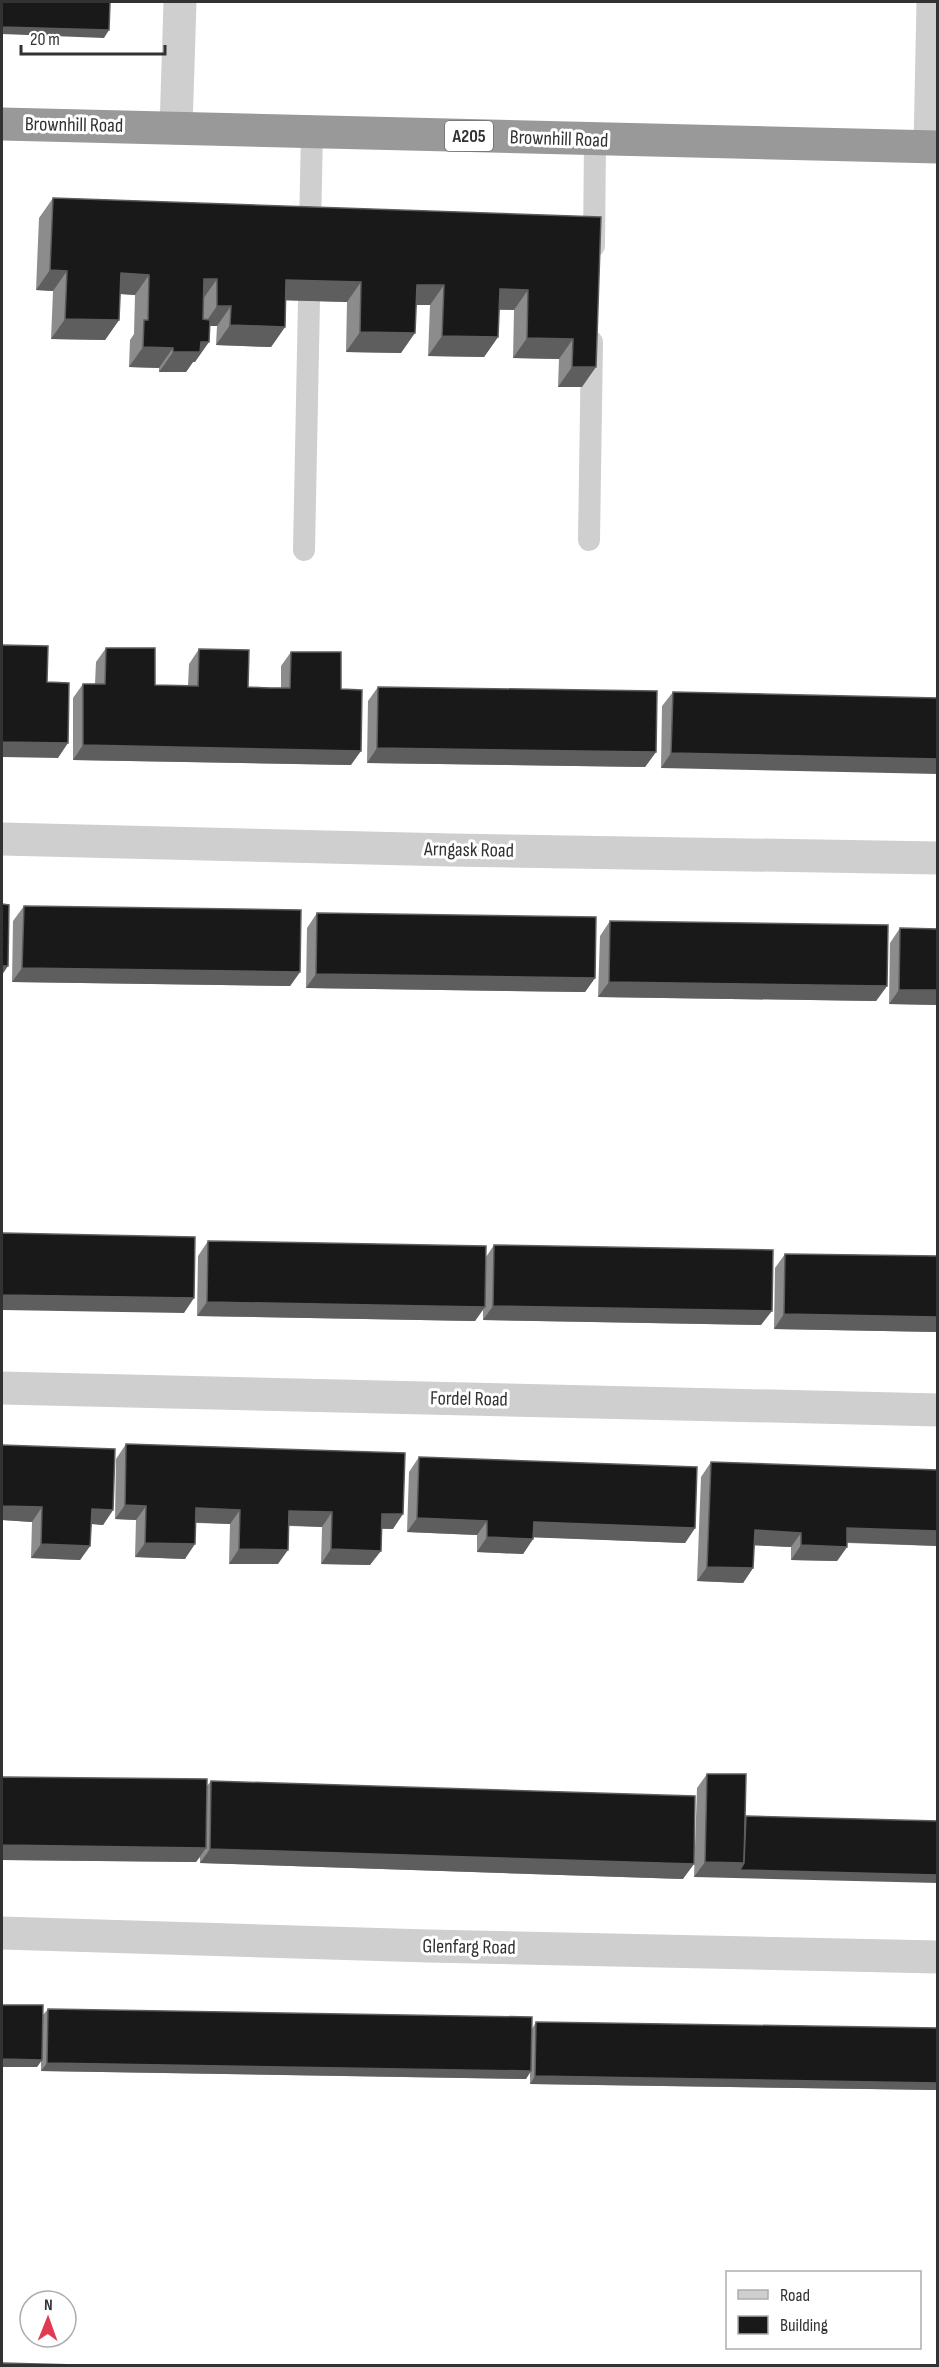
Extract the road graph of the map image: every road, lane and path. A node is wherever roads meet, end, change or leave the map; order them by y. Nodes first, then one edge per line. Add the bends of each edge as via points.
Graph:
1 (180, 2) edge
2 (933, 2) edge
3 (2, 124) edge
4 (176, 128) junction
5 (312, 132) junction
6 (596, 140) junction
7 (934, 146) edge
8 (310, 227) edge
9 (594, 271) edge
10 (309, 301) edge
11 (593, 319) edge
12 (590, 540) dead end
13 (304, 550) dead end
14 (2, 839) edge
15 (938, 858) edge
16 (2, 1388) edge
17 (938, 1410) edge
18 (2, 1933) edge
19 (938, 1957) edge

1 - 4 street
2 - 7 street
3 - 4 highway, Brownhill Road / A205
4 - 5 highway, Brownhill Road / A205
5 - 6 highway, Brownhill Road / A205
5 - 8 lane
6 - 7 highway, Brownhill Road / A205
6 - 9 lane
10 - 13 lane
11 - 12 lane
14 - 15 street, Arngask Road
16 - 17 street, Fordel Road
18 - 19 street, Glenfarg Road

